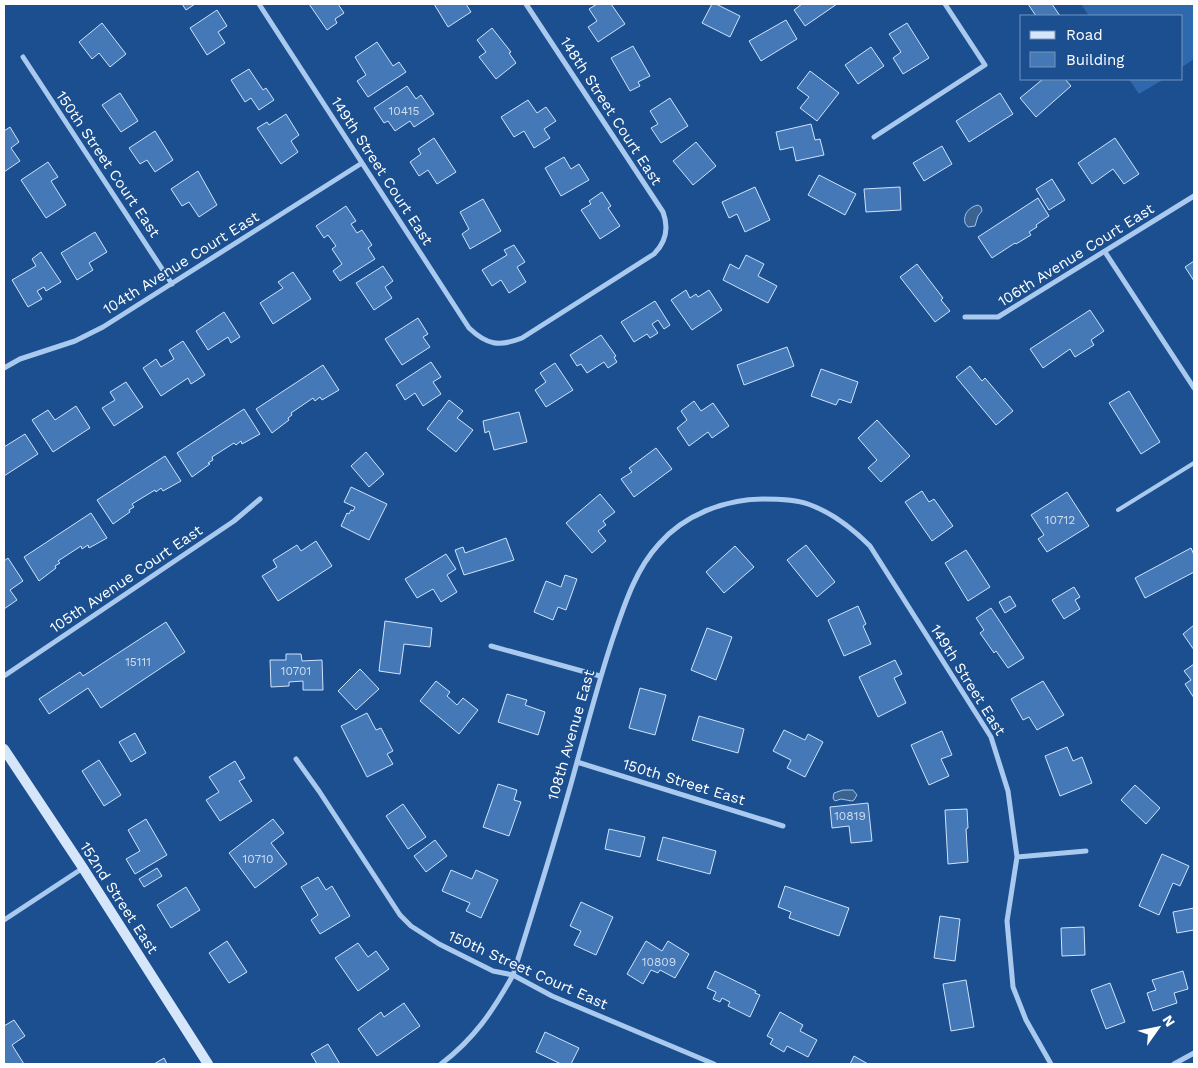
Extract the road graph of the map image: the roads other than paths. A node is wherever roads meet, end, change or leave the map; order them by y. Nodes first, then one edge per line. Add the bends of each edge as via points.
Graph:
1 (259, 4) edge
2 (526, 4) edge
3 (944, 4) edge
4 (23, 57) dead end
5 (874, 137) dead end
6 (362, 163) junction
7 (1194, 196) edge
8 (1105, 252) junction
9 (172, 284) junction
10 (965, 317) dead end
11 (493, 343) joint
12 (4, 368) edge
13 (1194, 388) edge
14 (1194, 464) edge
15 (260, 499) dead end
16 (798, 501) joint
17 (1118, 510) dead end
18 (491, 646) dead end
19 (4, 676) edge
20 (600, 676) junction
21 (4, 748) edge
22 (296, 759) dead end
23 (577, 762) junction
24 (783, 826) dead end
25 (1086, 852) dead end
26 (1017, 857) junction
27 (83, 868) junction
28 (4, 920) edge
29 (513, 975) junction
30 (1194, 1053) edge
31 (208, 1064) edge
32 (441, 1064) edge
33 (714, 1064) edge
34 (1051, 1064) edge
35 (1174, 1064) edge

1 - 6 street, 149th Street Court East
2 - 11 street, 148th Street Court East via 663,212 666,234 654,254 538,328 510,343
3 - 5 street via 985,66
4 - 9 street, 150th Street Court East
6 - 9 street, 104th Avenue Court East
6 - 11 street, 149th Street Court East via 469,328 478,337
7 - 8 street, 106th Avenue Court East
8 - 10 street, 106th Avenue Court East via 998,317
8 - 13 street
9 - 12 street, 104th Avenue Court East via 103,327
14 - 17 lane
15 - 19 street, 105th Avenue Court East via 234,522
16 - 20 street, 108th Avenue East via 751,499 730,503 689,519 672,532 646,561 628,593
16 - 26 street, 149th Street East via 827,514 870,546 992,737 1008,791
18 - 20 street
20 - 23 street, 108th Avenue East
21 - 27 main road, 152nd Street East
22 - 29 street, 150th Street Court East via 400,915 411,926 492,971
23 - 24 street, 150th Street East
23 - 29 street, 108th Avenue East
25 - 26 street
26 - 34 street, 149th Street East via 1007,921 1013,987 1026,1020
27 - 28 street
27 - 31 main road, 152nd Street East
29 - 32 street, 108th Avenue East via 483,1024
29 - 33 street, 150th Street Court East via 552,996
30 - 35 street

